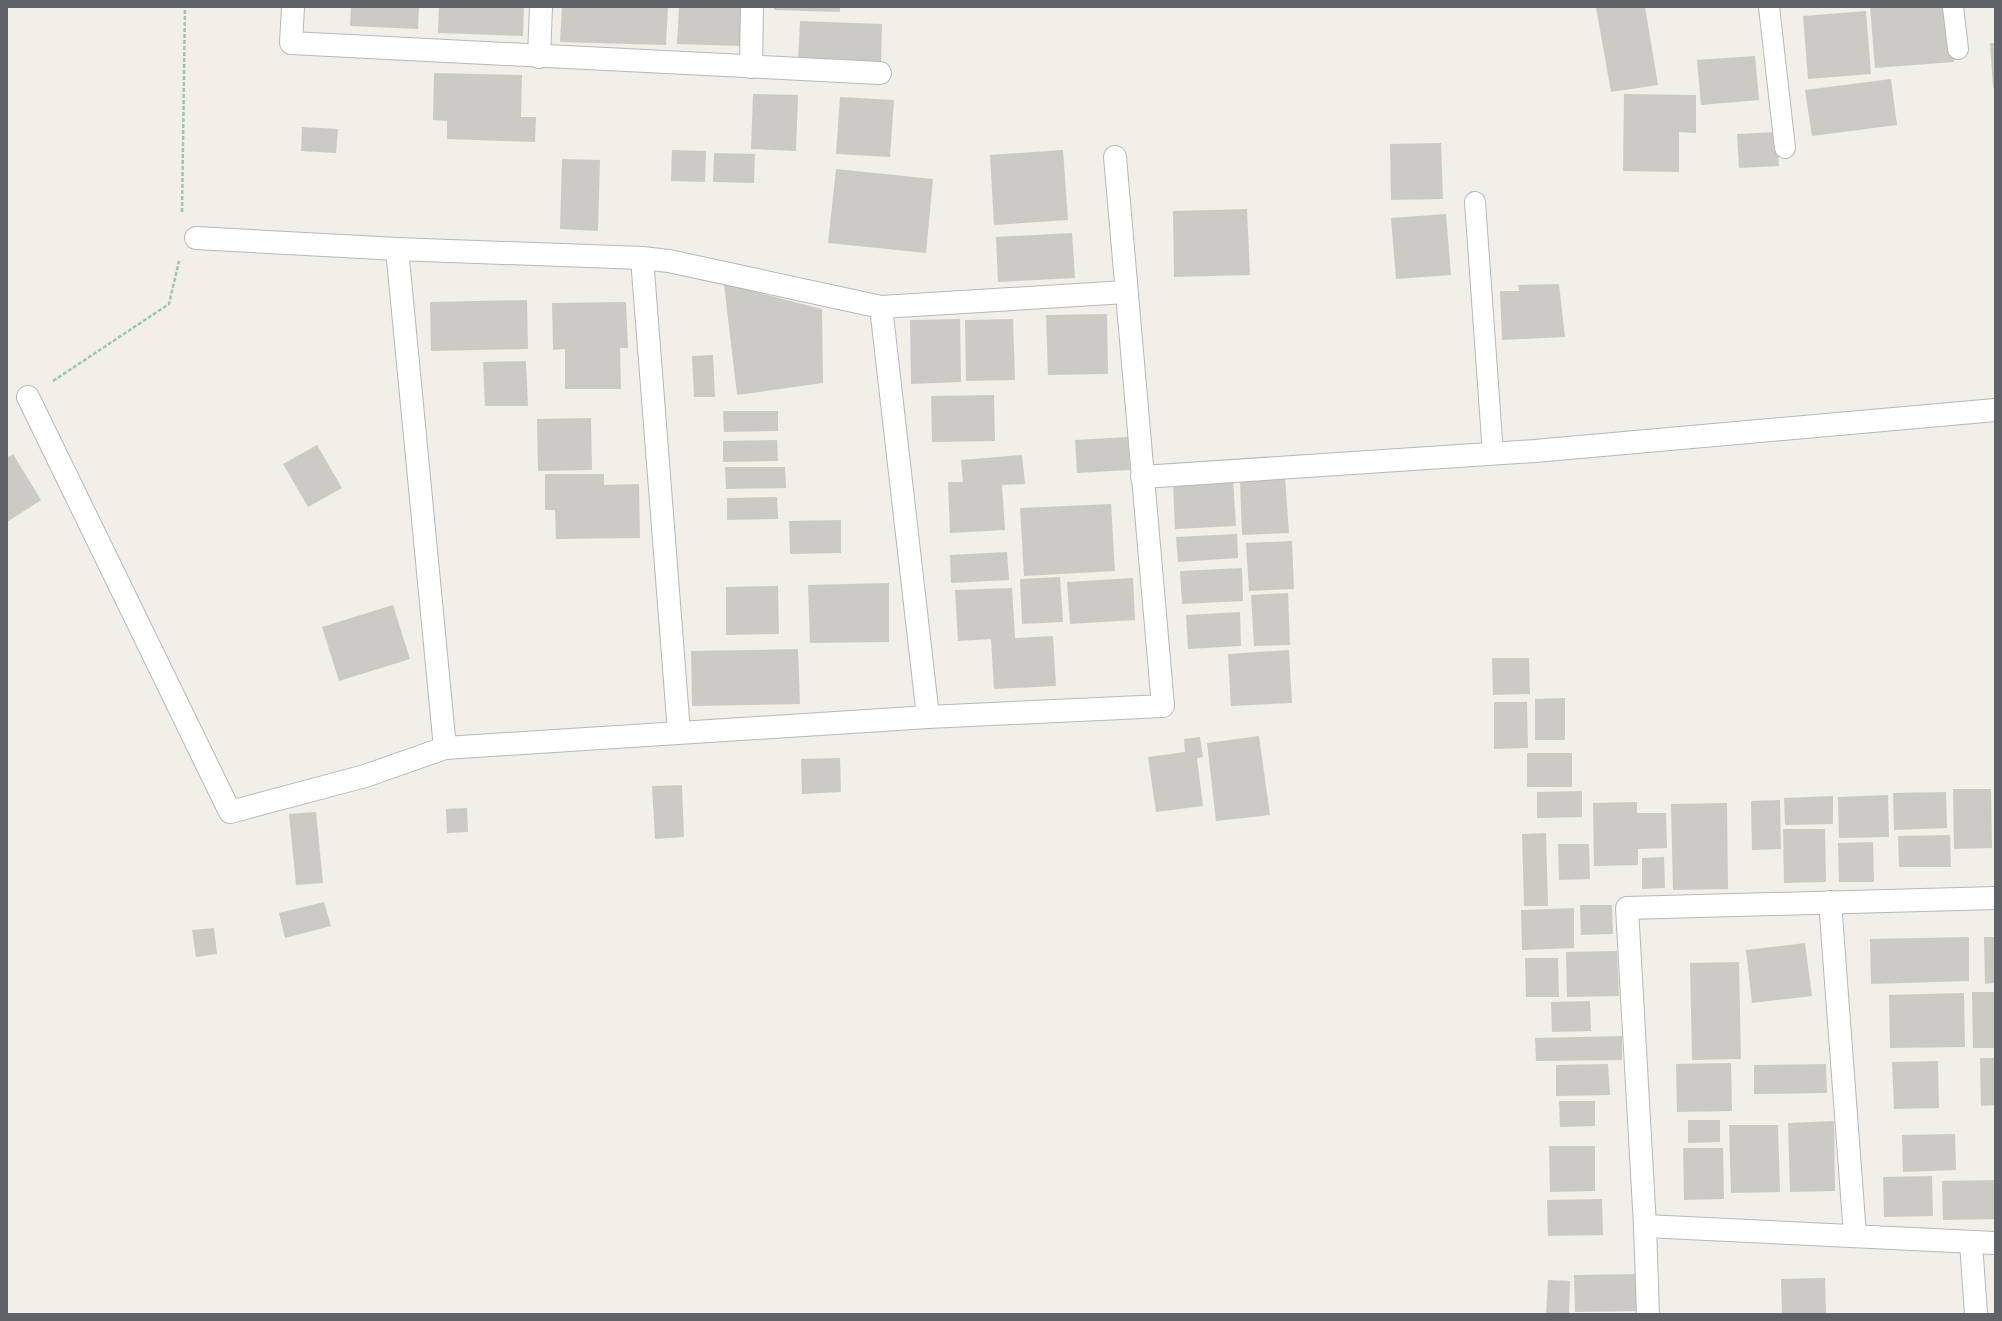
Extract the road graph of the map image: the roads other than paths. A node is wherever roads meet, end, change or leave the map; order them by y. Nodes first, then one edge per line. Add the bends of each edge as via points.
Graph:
1 (293, 7) edge
2 (541, 7) edge
3 (752, 7) edge
4 (1769, 7) edge
5 (1954, 7) edge
6 (1958, 49) dead end
7 (539, 57) junction
8 (751, 67) junction
9 (880, 73) dead end
10 (1785, 148) dead end
11 (1114, 157) dead end
12 (1475, 202) dead end
13 (196, 238) dead end
14 (398, 249) junction
15 (642, 258) junction
16 (1126, 292) junction
17 (881, 307) junction
18 (28, 397) road end
19 (1995, 410) edge
20 (1493, 454) junction
21 (1142, 477) junction
22 (928, 717) junction
23 (679, 732) junction
24 (445, 748) junction
25 (1995, 898) edge
26 (1830, 902) junction
27 (1645, 1226) junction
28 (1855, 1235) junction
29 (1971, 1243) junction
30 (1995, 1243) edge
31 (1648, 1314) edge
32 (1976, 1314) edge

1 - 7 street via 291,43
2 - 7 street
3 - 8 street
4 - 10 lane
5 - 6 lane
7 - 8 street
8 - 9 street
11 - 16 street
12 - 20 lane
13 - 14 street
14 - 15 street
14 - 24 street
15 - 17 street via 669,261
15 - 23 street
16 - 17 street
16 - 21 street
17 - 22 street
18 - 24 street via 230,812 365,776
19 - 20 street
20 - 21 street
21 - 22 street via 1163,706
22 - 23 street
23 - 24 street
25 - 26 street
26 - 27 street via 1627,908
26 - 28 street
27 - 28 street
27 - 31 street
28 - 29 street
29 - 30 street
29 - 32 street

